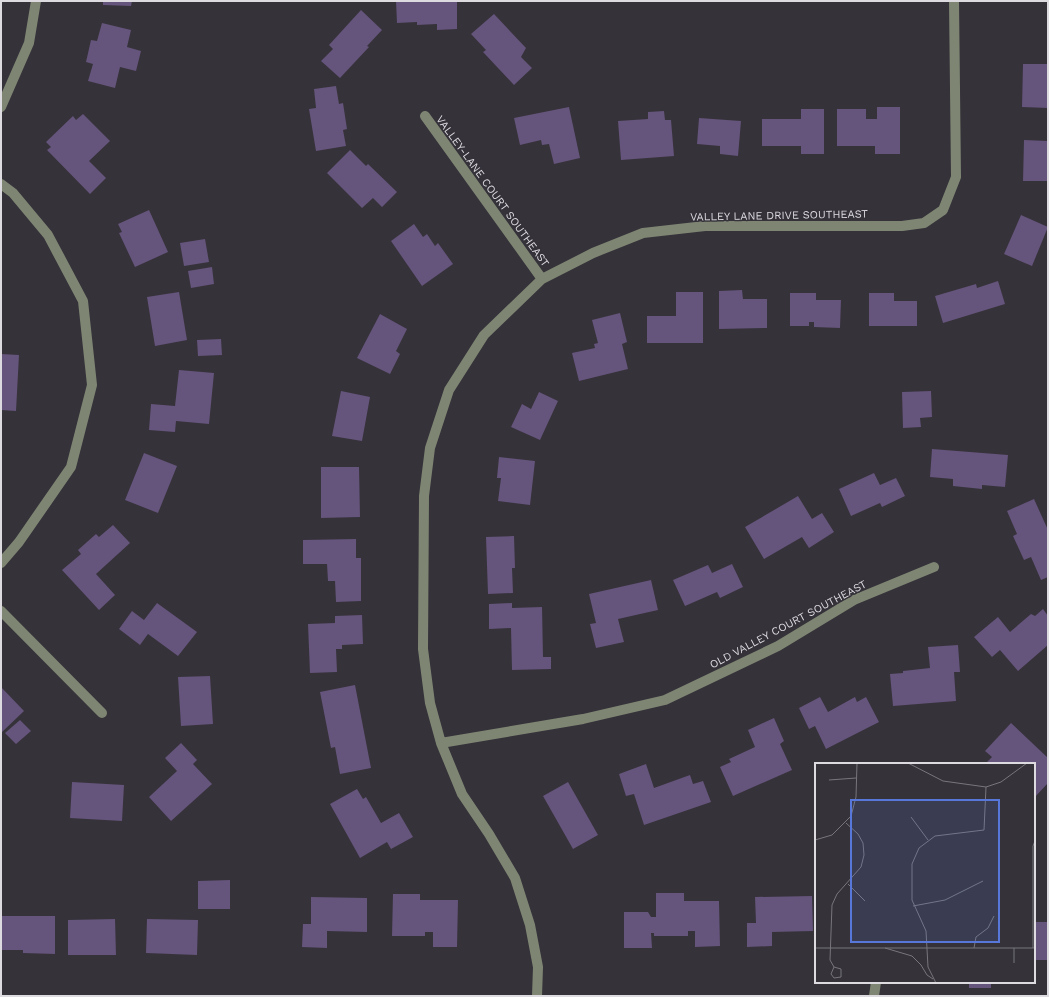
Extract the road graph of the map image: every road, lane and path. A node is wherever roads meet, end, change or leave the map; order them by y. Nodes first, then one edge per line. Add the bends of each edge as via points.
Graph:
1 (36, 1) edge
2 (954, 1) edge
3 (1, 107) edge
4 (425, 116) dead end
5 (1, 184) edge
6 (542, 279) junction
7 (1, 563) edge
8 (934, 567) dead end
9 (1, 611) edge
10 (102, 713) dead end
11 (441, 743) junction
12 (876, 983) edge
13 (537, 996) edge
14 (874, 996) edge

1 - 3 street via 28,43
2 - 6 street, VALLEY LANE DRIVE SOUTHEAST via 956,177 943,210 933,217 924,223 902,226 705,226 643,233 593,253
4 - 6 street, VALLEY-LANE COURT SOUTHEAST
5 - 7 street via 13,193 48,235 83,301 92,386 71,467 19,542
6 - 11 street, VALLEY LANE DRIVE SOUTHEAST via 484,335 449,390 430,448 424,496 423,649 430,703
8 - 11 street, OLD VALLEY COURT SOUTHEAST via 854,600 778,646 665,700 583,719
9 - 10 street
11 - 13 street, VALLEY LANE DRIVE SOUTHEAST via 462,794 515,878 530,925 538,967
12 - 14 street

